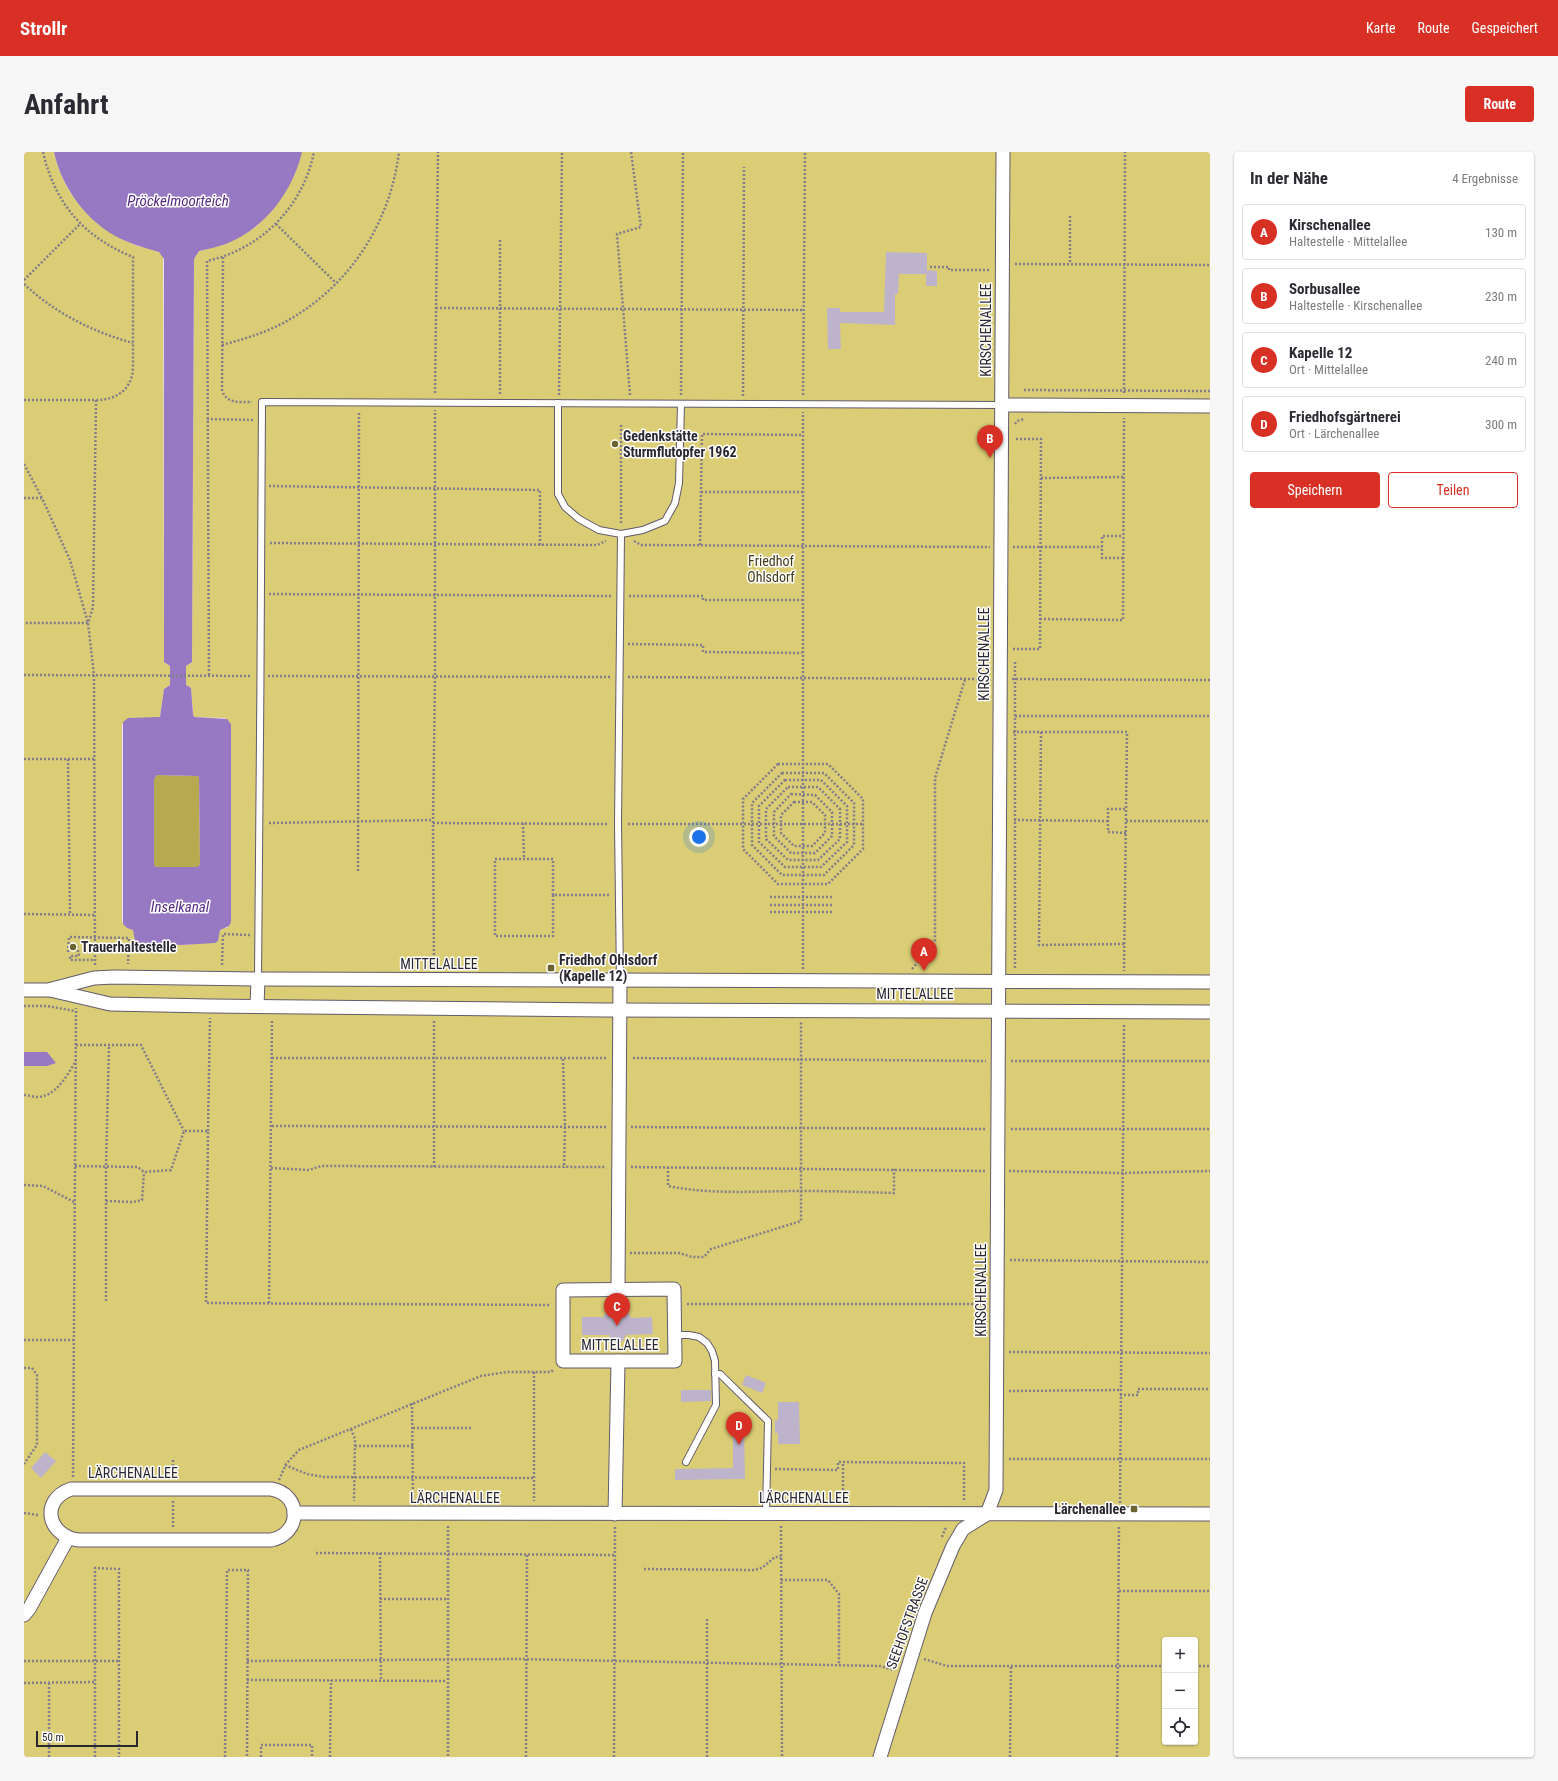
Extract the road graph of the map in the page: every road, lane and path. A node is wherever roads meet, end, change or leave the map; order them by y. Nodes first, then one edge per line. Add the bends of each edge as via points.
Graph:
1 (43, 152) edge
2 (314, 152) edge
3 (399, 152) edge
4 (438, 152) edge
5 (562, 152) edge
6 (631, 152) edge
7 (683, 152) edge
8 (805, 152) edge
9 (1003, 152) edge
10 (1125, 152) edge
11 (744, 168) dead end
12 (1070, 216) dead end
13 (81, 224) junction
14 (276, 224) junction
15 (500, 239) dead end
16 (223, 257) junction
17 (1070, 264) junction
18 (1125, 264) junction
19 (1210, 265) edge
20 (930, 267) dead end
21 (1002, 267) junction
22 (24, 280) edge
23 (336, 283) junction
24 (24, 284) edge
25 (436, 308) junction
26 (500, 308) junction
27 (560, 308) junction
28 (623, 309) junction
29 (682, 309) junction
30 (743, 309) junction
31 (804, 310) junction
32 (133, 343) junction
33 (222, 344) junction
34 (1002, 390) junction
35 (1124, 390) junction
36 (1210, 391) edge
37 (24, 400) edge
38 (96, 400) junction
39 (262, 402) junction
40 (359, 402) junction
41 (434, 403) junction
42 (500, 403) junction
43 (558, 403) junction
44 (631, 404) junction
45 (681, 404) junction
46 (743, 404) junction
47 (803, 405) junction
48 (1002, 406) junction
49 (1124, 406) junction
50 (1210, 406) edge
51 (207, 419) junction
52 (1031, 419) dead end
53 (1116, 419) dead end
54 (1124, 419) junction
55 (1132, 419) dead end
56 (261, 420) junction
57 (621, 425) dead end
58 (1015, 426) dead end
59 (1014, 433) dead end
60 (803, 435) junction
61 (1008, 439) junction
62 (1014, 447) dead end
63 (24, 464) edge
64 (1124, 477) junction
65 (1041, 478) junction
66 (261, 486) junction
67 (360, 488) junction
68 (435, 488) junction
69 (701, 492) junction
70 (803, 492) junction
71 (24, 498) edge
72 (42, 498) junction
73 (621, 534) junction
74 (1123, 536) junction
75 (1015, 539) dead end
76 (261, 543) junction
77 (359, 544) junction
78 (435, 545) junction
79 (540, 545) junction
80 (700, 545) junction
81 (802, 547) junction
82 (1001, 547) junction
83 (1015, 547) junction
84 (1040, 547) junction
85 (1102, 547) junction
86 (1015, 555) dead end
87 (1123, 558) junction
88 (260, 594) junction
89 (358, 594) junction
90 (435, 595) junction
91 (620, 596) junction
92 (802, 600) junction
93 (1040, 619) junction
94 (24, 623) edge
95 (88, 623) junction
96 (1015, 641) dead end
97 (620, 644) junction
98 (1000, 648) junction
99 (1015, 649) junction
100 (802, 653) junction
101 (24, 675) edge
102 (94, 675) junction
103 (209, 675) junction
104 (260, 676) junction
105 (358, 676) junction
106 (435, 676) junction
107 (620, 677) junction
108 (802, 678) junction
109 (965, 679) junction
110 (1000, 679) junction
111 (1015, 679) junction
112 (1210, 680) edge
113 (1000, 716) junction
114 (1015, 716) junction
115 (1210, 716) edge
116 (1000, 732) junction
117 (1015, 732) junction
118 (1041, 732) junction
119 (24, 759) edge
120 (68, 760) junction
121 (95, 760) junction
122 (803, 764) junction
123 (803, 773) junction
124 (803, 780) junction
125 (803, 787) junction
126 (803, 794) junction
127 (803, 802) junction
128 (1126, 809) junction
129 (1000, 820) junction
130 (1015, 820) junction
131 (1040, 821) junction
132 (1108, 821) junction
133 (1126, 821) junction
134 (1210, 821) edge
135 (358, 822) junction
136 (433, 822) junction
137 (261, 823) junction
138 (523, 823) junction
139 (618, 824) junction
140 (743, 824) junction
141 (752, 824) junction
142 (759, 824) junction
143 (766, 824) junction
144 (774, 824) junction
145 (781, 824) junction
146 (803, 824) junction
147 (825, 824) junction
148 (832, 824) junction
149 (840, 824) junction
150 (847, 824) junction
151 (854, 824) junction
152 (863, 824) junction
153 (1126, 833) junction
154 (803, 846) junction
155 (803, 853) junction
156 (524, 859) junction
157 (803, 860) junction
158 (803, 867) junction
159 (358, 872) dead end
160 (803, 875) junction
161 (803, 884) junction
162 (553, 895) junction
163 (619, 895) junction
164 (770, 897) dead end
165 (803, 897) junction
166 (834, 897) dead end
167 (770, 905) dead end
168 (803, 905) junction
169 (834, 905) dead end
170 (770, 912) dead end
171 (803, 912) junction
172 (834, 912) dead end
173 (24, 914) edge
174 (70, 914) junction
175 (95, 915) junction
176 (259, 935) junction
177 (95, 937) junction
178 (1125, 944) junction
179 (69, 946) junction
180 (68, 952) dead end
181 (95, 960) junction
182 (128, 965) dead end
183 (222, 965) dead end
184 (95, 967) dead end
185 (258, 979) junction
186 (434, 980) junction
187 (620, 980) junction
188 (803, 981) junction
189 (912, 981) junction
190 (999, 981) junction
191 (1015, 981) junction
192 (1124, 982) junction
193 (1210, 982) edge
194 (24, 990) edge
195 (48, 990) junction
196 (76, 998) junction
197 (210, 1006) junction
198 (257, 1006) junction
199 (272, 1006) junction
200 (434, 1008) junction
201 (619, 1010) junction
202 (801, 1010) junction
203 (998, 1010) junction
204 (1124, 1012) junction
205 (1210, 1012) edge
206 (76, 1045) junction
207 (109, 1045) junction
208 (434, 1057) junction
209 (272, 1058) junction
210 (618, 1058) junction
211 (563, 1059) junction
212 (801, 1060) junction
213 (76, 1061) junction
214 (998, 1061) junction
215 (1124, 1061) junction
216 (1210, 1061) edge
217 (24, 1094) edge
218 (272, 1126) junction
219 (434, 1127) junction
220 (565, 1127) junction
221 (618, 1127) junction
222 (801, 1127) junction
223 (998, 1129) junction
224 (1123, 1129) junction
225 (1210, 1129) edge
226 (184, 1130) junction
227 (208, 1131) junction
228 (75, 1166) junction
229 (106, 1166) junction
230 (434, 1166) junction
231 (618, 1167) junction
232 (668, 1167) junction
233 (271, 1168) junction
234 (564, 1168) junction
235 (801, 1168) junction
236 (894, 1169) junction
237 (998, 1171) junction
238 (1210, 1171) edge
239 (144, 1172) junction
240 (1122, 1173) junction
241 (24, 1185) edge
242 (801, 1191) junction
243 (106, 1201) junction
244 (74, 1202) junction
245 (617, 1253) junction
246 (997, 1260) junction
247 (1122, 1261) junction
248 (1210, 1262) edge
249 (618, 1289) junction
250 (106, 1301) dead end
251 (269, 1303) junction
252 (675, 1304) junction
253 (997, 1304) junction
254 (562, 1306) junction
255 (675, 1335) junction
256 (24, 1340) edge
257 (73, 1340) junction
258 (997, 1352) junction
259 (1121, 1352) junction
260 (1210, 1353) edge
261 (563, 1361) junction
262 (618, 1361) junction
263 (24, 1368) edge
264 (534, 1372) junction
265 (715, 1374) junction
266 (1210, 1389) edge
267 (1120, 1390) junction
268 (996, 1391) junction
269 (1120, 1395) junction
270 (412, 1403) junction
271 (351, 1428) junction
272 (413, 1428) junction
273 (471, 1428) dead end
274 (355, 1446) junction
275 (413, 1446) junction
276 (996, 1459) junction
277 (1120, 1459) junction
278 (1210, 1459) edge
279 (686, 1462) dead end
280 (843, 1462) junction
281 (24, 1464) edge
282 (285, 1466) junction
283 (767, 1469) junction
284 (838, 1470) junction
285 (843, 1470) junction
286 (354, 1477) junction
287 (413, 1477) junction
288 (534, 1478) junction
289 (78, 1488) junction
290 (275, 1490) junction
291 (294, 1513) junction
292 (354, 1514) junction
293 (413, 1514) junction
294 (448, 1514) junction
295 (534, 1514) junction
296 (615, 1514) junction
297 (766, 1514) junction
298 (781, 1514) junction
299 (843, 1514) junction
300 (964, 1514) junction
301 (986, 1514) junction
302 (1119, 1514) junction
303 (1210, 1514) edge
304 (68, 1538) junction
305 (316, 1552) dead end
306 (380, 1553) junction
307 (447, 1554) junction
308 (527, 1555) junction
309 (614, 1556) junction
310 (781, 1557) junction
311 (644, 1569) dead end
312 (781, 1580) junction
313 (1119, 1591) junction
314 (1210, 1591) edge
315 (380, 1599) junction
316 (447, 1599) junction
317 (24, 1615) edge
318 (707, 1619) dead end
319 (912, 1655) junction
320 (381, 1660) junction
321 (447, 1660) junction
322 (527, 1660) junction
323 (24, 1661) edge
324 (119, 1661) junction
325 (247, 1661) junction
326 (95, 1662) junction
327 (614, 1662) junction
328 (707, 1663) junction
329 (782, 1664) junction
330 (839, 1665) junction
331 (1011, 1666) junction
332 (1118, 1666) junction
333 (1162, 1666) edge
334 (1198, 1666) edge
335 (1210, 1666) edge
336 (906, 1675) junction
337 (247, 1680) junction
338 (331, 1680) junction
339 (381, 1681) junction
340 (447, 1681) junction
341 (95, 1682) junction
342 (24, 1683) edge
343 (49, 1683) junction
344 (49, 1757) edge
345 (94, 1757) edge
346 (119, 1757) edge
347 (226, 1757) edge
348 (247, 1757) edge
349 (261, 1757) edge
350 (312, 1757) edge
351 (330, 1757) edge
352 (448, 1757) edge
353 (526, 1757) edge
354 (614, 1757) edge
355 (707, 1757) edge
356 (782, 1757) edge
357 (880, 1757) edge
358 (1010, 1757) edge
359 (1117, 1757) edge

1 - 13 path via 56,189
2 - 14 path via 297,196
3 - 23 path via 390,194 377,229 362,253
4 - 25 path
5 - 27 path
6 - 28 path via 641,227 617,234
7 - 29 path
8 - 31 path
9 - 21 street, KIRSCHENALLEE
10 - 18 path
11 - 30 path
12 - 17 path
13 - 22 path
13 - 32 path via 109,246 133,257
14 - 16 path via 253,242
14 - 23 path
15 - 26 path
16 - 33 path
16 - 51 path via 207,261
17 - 18 path
17 - 21 path
18 - 19 path
18 - 35 path
20 - 21 path via 950,267 950,270
21 - 34 street, KIRSCHENALLEE
23 - 33 path via 309,306 284,322 255,335
24 - 32 path via 69,317 105,334
25 - 26 path
25 - 41 path
26 - 27 path
26 - 42 path
27 - 28 path
27 - 43 path
28 - 29 path
28 - 44 path
29 - 30 path
29 - 45 path
30 - 31 path
30 - 46 path
31 - 47 path
32 - 38 path via 133,372 129,384 124,391 114,397
33 - 39 path via 224,396 233,401
34 - 35 path
34 - 48 street, KIRSCHENALLEE
35 - 36 path
35 - 49 path
37 - 38 path
38 - 95 path via 93,607
39 - 40 lane
39 - 56 lane
40 - 41 lane
40 - 67 path
41 - 42 lane
41 - 68 path
42 - 43 lane
43 - 44 lane
43 - 73 lane via 558,494 565,507 579,519 599,530
44 - 45 lane
45 - 46 lane
45 - 73 lane via 679,482 675,503 665,521 643,530
46 - 47 lane
47 - 48 lane
47 - 60 path
48 - 49 street
48 - 61 street, KIRSCHENALLEE
49 - 50 street
49 - 54 path
51 - 56 path
51 - 103 path
52 - 58 path via 1017,421
53 - 54 path
54 - 55 path
54 - 64 path
56 - 66 lane
57 - 73 path
59 - 61 path
60 - 69 path via 702,434
60 - 70 path
61 - 62 path
61 - 65 path via 1041,439
61 - 82 street, KIRSCHENALLEE
63 - 72 path
64 - 65 path
64 - 74 path
65 - 84 path
66 - 67 path
66 - 76 lane
67 - 68 path
67 - 77 path
68 - 78 path
68 - 79 path via 540,490
69 - 70 path
69 - 80 path
70 - 81 path
71 - 72 path
72 - 95 path via 70,560
73 - 79 path via 597,545
73 - 80 path via 641,545
73 - 91 lane
74 - 85 path via 1102,536
74 - 87 path
75 - 83 path
76 - 77 path
76 - 88 lane
77 - 78 path
77 - 89 path
78 - 79 path
78 - 90 path
80 - 81 path
81 - 82 path
81 - 92 path
82 - 83 path
82 - 98 street, KIRSCHENALLEE
83 - 84 path
83 - 86 path
84 - 85 path
84 - 93 path
85 - 87 path via 1102,558
87 - 93 path via 1123,620
88 - 89 path
88 - 104 lane
89 - 90 path
89 - 105 path
90 - 91 path
90 - 106 path
91 - 92 path via 703,596 703,600
91 - 97 lane
92 - 100 path
93 - 99 path via 1040,649
94 - 95 path
95 - 102 path
96 - 99 path
97 - 100 path via 703,645 703,652
97 - 107 lane
98 - 99 path
98 - 110 street, KIRSCHENALLEE
99 - 111 path
100 - 108 path
101 - 102 path
102 - 103 path
102 - 121 path
103 - 104 path
104 - 105 path
104 - 137 lane
105 - 106 path
105 - 135 path
106 - 107 path
106 - 136 path
107 - 108 path
107 - 139 lane
108 - 109 path
108 - 122 path
109 - 110 path
109 - 189 path via 935,778 935,941 912,969
110 - 111 path
110 - 113 street, KIRSCHENALLEE
111 - 112 path
111 - 114 path
113 - 114 path
113 - 116 street, KIRSCHENALLEE
114 - 115 path
114 - 117 path
116 - 117 path
116 - 129 street, KIRSCHENALLEE
117 - 118 path
117 - 130 path
118 - 128 path via 1127,732
118 - 131 path
119 - 120 path
120 - 121 path
120 - 174 path
121 - 175 path
122 - 123 path
122 - 140 path via 778,764 743,799
122 - 152 path via 828,764 863,799
123 - 124 path
123 - 141 path via 782,773 752,803
123 - 151 path via 824,773 854,803
124 - 125 path
124 - 142 path via 785,780 759,806
124 - 150 path via 821,780 847,806
125 - 126 path
125 - 143 path via 788,787 766,809
125 - 149 path via 818,787 840,809
126 - 127 path
126 - 144 path via 791,794 778,807 774,812
126 - 148 path via 815,795 832,812
127 - 145 path via 794,802 781,815
127 - 146 path
127 - 147 path via 812,802 825,815
128 - 132 path via 1108,809
128 - 133 path
129 - 130 path
129 - 190 street, KIRSCHENALLEE
130 - 131 path
130 - 191 path
131 - 132 path
131 - 178 path via 1039,945
132 - 153 path via 1108,832
133 - 134 path
133 - 153 path
135 - 136 path
135 - 137 path
135 - 159 path
136 - 138 path
136 - 186 path
137 - 176 lane
138 - 139 path
138 - 156 path
139 - 140 path
139 - 163 lane
140 - 141 path
140 - 161 path via 743,849 778,884
141 - 142 path
141 - 160 path via 752,845 782,875
142 - 143 path
142 - 158 path via 759,842 785,867
143 - 144 path
143 - 157 path via 766,839 788,860
144 - 145 path
144 - 155 path via 774,836 791,853
145 - 146 path
145 - 154 path via 780,833 794,846
146 - 147 path
146 - 154 path
147 - 148 path
147 - 154 path via 825,833 812,846
148 - 149 path
148 - 155 path via 832,836 815,853
149 - 150 path
149 - 157 path via 840,839 818,860
150 - 151 path
150 - 158 path via 847,842 821,867
151 - 152 path
151 - 160 path via 854,845 824,875
152 - 161 path via 863,849 828,884
153 - 178 path
154 - 155 path
155 - 157 path
156 - 162 path via 553,859
156 - 162 path via 495,859 495,936 553,936
157 - 158 path
158 - 160 path
160 - 161 path
161 - 165 path
162 - 163 path
163 - 187 lane
164 - 165 path
165 - 166 path
165 - 168 path
167 - 168 path
168 - 169 path
168 - 171 path
170 - 171 path
171 - 172 path
171 - 188 path
173 - 174 path
174 - 175 path
175 - 177 path
176 - 183 path via 223,934
176 - 185 lane
177 - 179 path via 69,937
177 - 181 path
177 - 182 path via 129,938
178 - 192 path
179 - 180 path
179 - 181 path via 77,946 79,956 70,956 70,960
181 - 184 path
185 - 186 street, MITTELALLEE
185 - 195 street, MITTELALLEE via 94,978
185 - 198 street
186 - 187 street, MITTELALLEE
187 - 188 street, MITTELALLEE
187 - 201 street
188 - 189 street, MITTELALLEE
189 - 190 street, MITTELALLEE
190 - 191 street, MITTELALLEE
190 - 203 street, KIRSCHENALLEE
191 - 192 street, MITTELALLEE
192 - 193 street, MITTELALLEE
194 - 195 street, MITTELALLEE
195 - 196 street, MITTELALLEE
196 - 197 street, MITTELALLEE via 110,1004
196 - 206 path
197 - 198 street, MITTELALLEE
197 - 227 path
198 - 199 street, MITTELALLEE
199 - 200 street, MITTELALLEE
199 - 209 path
200 - 201 street, MITTELALLEE
200 - 208 path
201 - 202 street, MITTELALLEE
201 - 210 street
202 - 203 street, MITTELALLEE
202 - 212 path
203 - 204 street, MITTELALLEE
203 - 214 street, KIRSCHENALLEE
204 - 205 street, MITTELALLEE
204 - 215 path
206 - 207 path
206 - 213 path
207 - 226 path via 140,1045
207 - 229 path
208 - 209 path
208 - 211 path
208 - 219 path
209 - 218 path
210 - 211 path
210 - 212 path
210 - 221 street
211 - 220 path
212 - 214 path
212 - 222 path
213 - 217 path via 60,1085 47,1095 37,1097
213 - 228 path
214 - 215 path
214 - 223 street, KIRSCHENALLEE
215 - 216 path
215 - 224 path
218 - 219 path
218 - 233 path
219 - 220 path
219 - 230 path
220 - 221 path
220 - 234 path
221 - 222 path
221 - 231 street
222 - 223 path
222 - 235 path
223 - 224 path
223 - 237 street, KIRSCHENALLEE
224 - 225 path
224 - 240 path
226 - 227 path
226 - 239 path via 171,1170
227 - 251 path via 206,1303
228 - 229 path
228 - 244 path
229 - 239 path via 138,1168
229 - 243 path
230 - 233 path via 320,1166 309,1170
230 - 234 path
231 - 232 path
231 - 234 path
231 - 245 street
232 - 235 path
232 - 242 path via 668,1186 692,1191
233 - 251 path
235 - 236 path
235 - 242 path
236 - 237 path
236 - 242 path via 894,1193
237 - 240 path
237 - 246 street, KIRSCHENALLEE
238 - 240 path
239 - 243 path via 142,1200
240 - 247 path
241 - 244 path via 43,1186
242 - 245 path via 801,1221 711,1249 704,1257 679,1253
243 - 250 path
244 - 257 path
245 - 249 street
246 - 247 path
246 - 253 street, KIRSCHENALLEE
247 - 248 path
247 - 259 path
249 - 252 street, MITTELALLEE via 674,1289
249 - 254 street, MITTELALLEE via 562,1290
251 - 254 path
252 - 253 path
252 - 255 street, MITTELALLEE
253 - 258 street, KIRSCHENALLEE
254 - 261 street, MITTELALLEE
255 - 262 street, MITTELALLEE via 675,1361
255 - 265 lane via 699,1337 707,1343 715,1361
256 - 257 path
257 - 289 path via 73,1477
258 - 259 path
258 - 268 street, KIRSCHENALLEE
259 - 260 path
259 - 267 path
261 - 262 street, MITTELALLEE
261 - 264 path via 551,1372
262 - 296 street
263 - 281 path via 32,1368 37,1375 37,1445
264 - 270 path via 507,1372 481,1376
264 - 288 path
265 - 279 lane via 716,1405
265 - 283 lane via 720,1374 768,1421
266 - 269 path via 1138,1389 1138,1396
267 - 268 path
267 - 269 path
268 - 276 street, KIRSCHENALLEE
269 - 277 path
270 - 271 path
270 - 272 path
271 - 274 path
271 - 282 path via 299,1450
272 - 273 path
272 - 275 path
274 - 275 path
274 - 286 path
275 - 287 path
276 - 277 path
276 - 301 street, KIRSCHENALLEE via 996,1490
277 - 278 path
277 - 302 path
280 - 284 path via 838,1462
280 - 285 path
280 - 300 path via 964,1462
282 - 286 path via 324,1477
282 - 290 path
283 - 284 path
283 - 297 lane
284 - 285 path
285 - 299 path
286 - 287 path
286 - 292 path
287 - 288 path
287 - 293 path
288 - 295 path
289 - 290 street, LÄRCHENALLEE
289 - 304 street, LÄRCHENALLEE via 59,1495 51,1509 55,1528
290 - 291 street via 292,1503
291 - 292 street, LÄRCHENALLEE
291 - 304 street via 294,1522 288,1532 271,1540
292 - 293 street, LÄRCHENALLEE
293 - 294 street, LÄRCHENALLEE
294 - 295 street, LÄRCHENALLEE
294 - 307 path
295 - 296 street, LÄRCHENALLEE
296 - 297 street, LÄRCHENALLEE
296 - 309 path
297 - 298 street, LÄRCHENALLEE
298 - 299 street, LÄRCHENALLEE
298 - 310 path
299 - 300 street, LÄRCHENALLEE
300 - 301 street, LÄRCHENALLEE
301 - 302 street, LÄRCHENALLEE
301 - 319 street, SEEHOFSTRASSE via 963,1529 956,1541 925,1613
302 - 303 street, LÄRCHENALLEE
302 - 313 path
304 - 317 street
305 - 306 path
306 - 307 path
306 - 315 path
307 - 308 path
307 - 316 path
308 - 309 path
308 - 322 path
309 - 327 path
310 - 311 path via 775,1557 762,1568 754,1570
310 - 312 path
312 - 329 path
312 - 330 path via 828,1580 839,1594
313 - 314 path
313 - 332 path
315 - 316 path
315 - 320 path
316 - 321 path
318 - 328 path
319 - 331 path via 947,1666
319 - 336 street, SEEHOFSTRASSE
320 - 321 path
320 - 325 path
320 - 339 path
321 - 322 path
321 - 340 path
322 - 327 path
322 - 353 path
323 - 326 path
324 - 326 path
324 - 326 path via 119,1569 95,1568
324 - 346 path
325 - 337 path
325 - 347 path via 248,1570 227,1570
326 - 341 path
327 - 328 path
327 - 354 path
328 - 329 path
328 - 355 path
329 - 330 path
329 - 356 path
330 - 336 path via 880,1666
331 - 332 path
331 - 358 path
332 - 333 path
332 - 359 path
334 - 335 path
336 - 357 street, SEEHOFSTRASSE
337 - 338 path
337 - 348 path
338 - 339 path
338 - 351 path
339 - 340 path
340 - 352 path
341 - 343 path
341 - 345 path
342 - 343 path
343 - 344 path
349 - 350 path via 261,1745 312,1745

